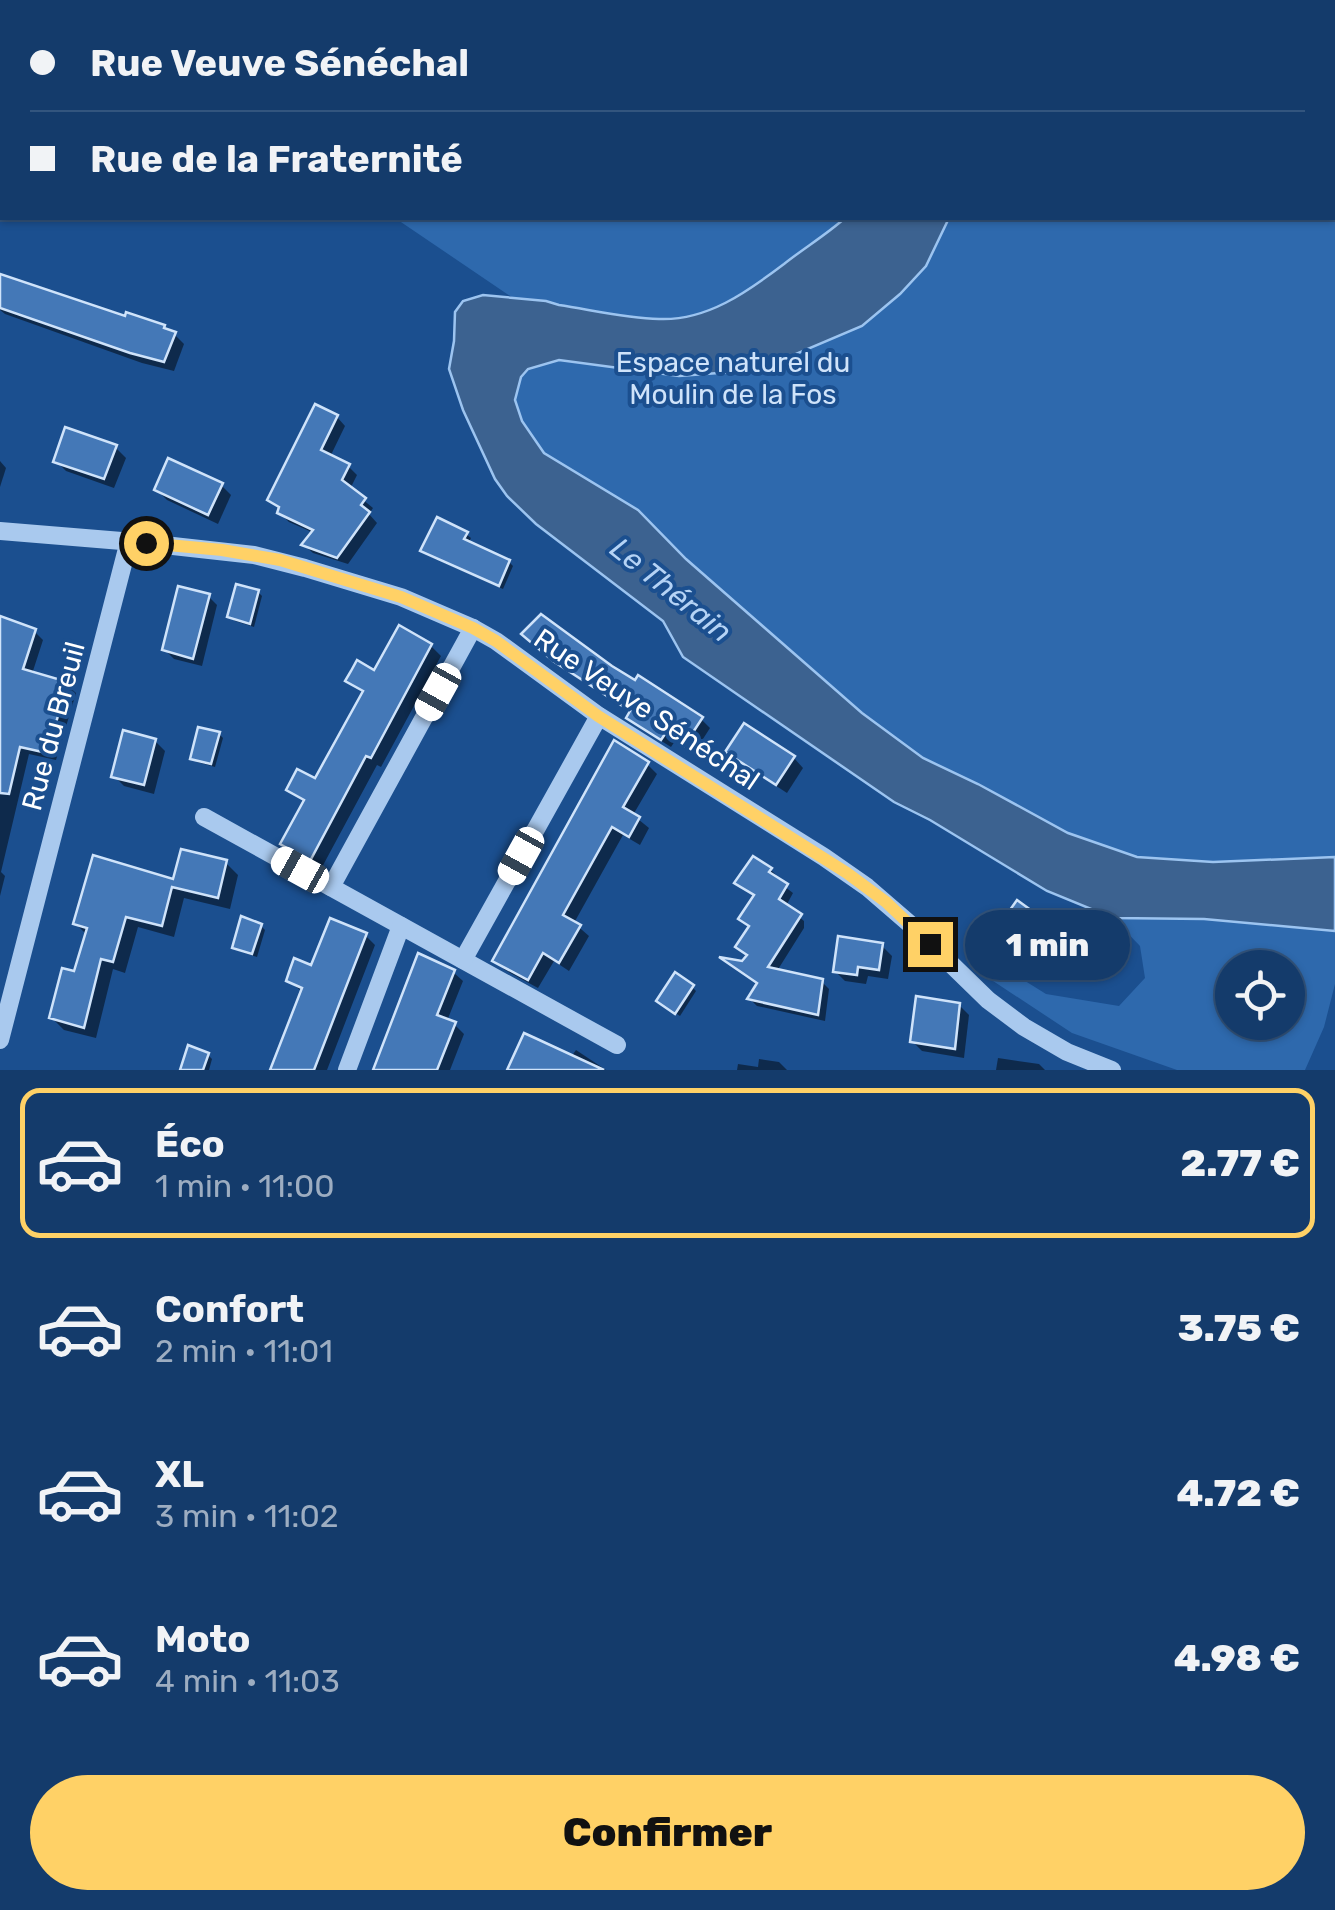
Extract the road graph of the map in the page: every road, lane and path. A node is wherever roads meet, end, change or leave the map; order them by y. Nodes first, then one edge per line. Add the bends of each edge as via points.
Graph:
1 (0, 531) edge
2 (129, 542) junction
3 (473, 628) junction
4 (598, 716) junction
5 (204, 817) dead end
6 (331, 887) junction
7 (401, 926) junction
8 (463, 960) junction
9 (0, 1040) edge
10 (616, 1045) dead end
11 (346, 1070) edge
12 (1112, 1070) edge

1 - 2 street, Rue Veuve Sénéchal
2 - 3 street, Rue Veuve Sénéchal via 280,560 401,597
2 - 9 street, Rue du Breuil
3 - 4 street, Rue Veuve Sénéchal
3 - 6 street
4 - 8 street
4 - 12 street, Rue Veuve Sénéchal via 847,873 988,1000 1044,1040
5 - 6 street
6 - 7 street
7 - 8 street
7 - 11 street
8 - 10 street

